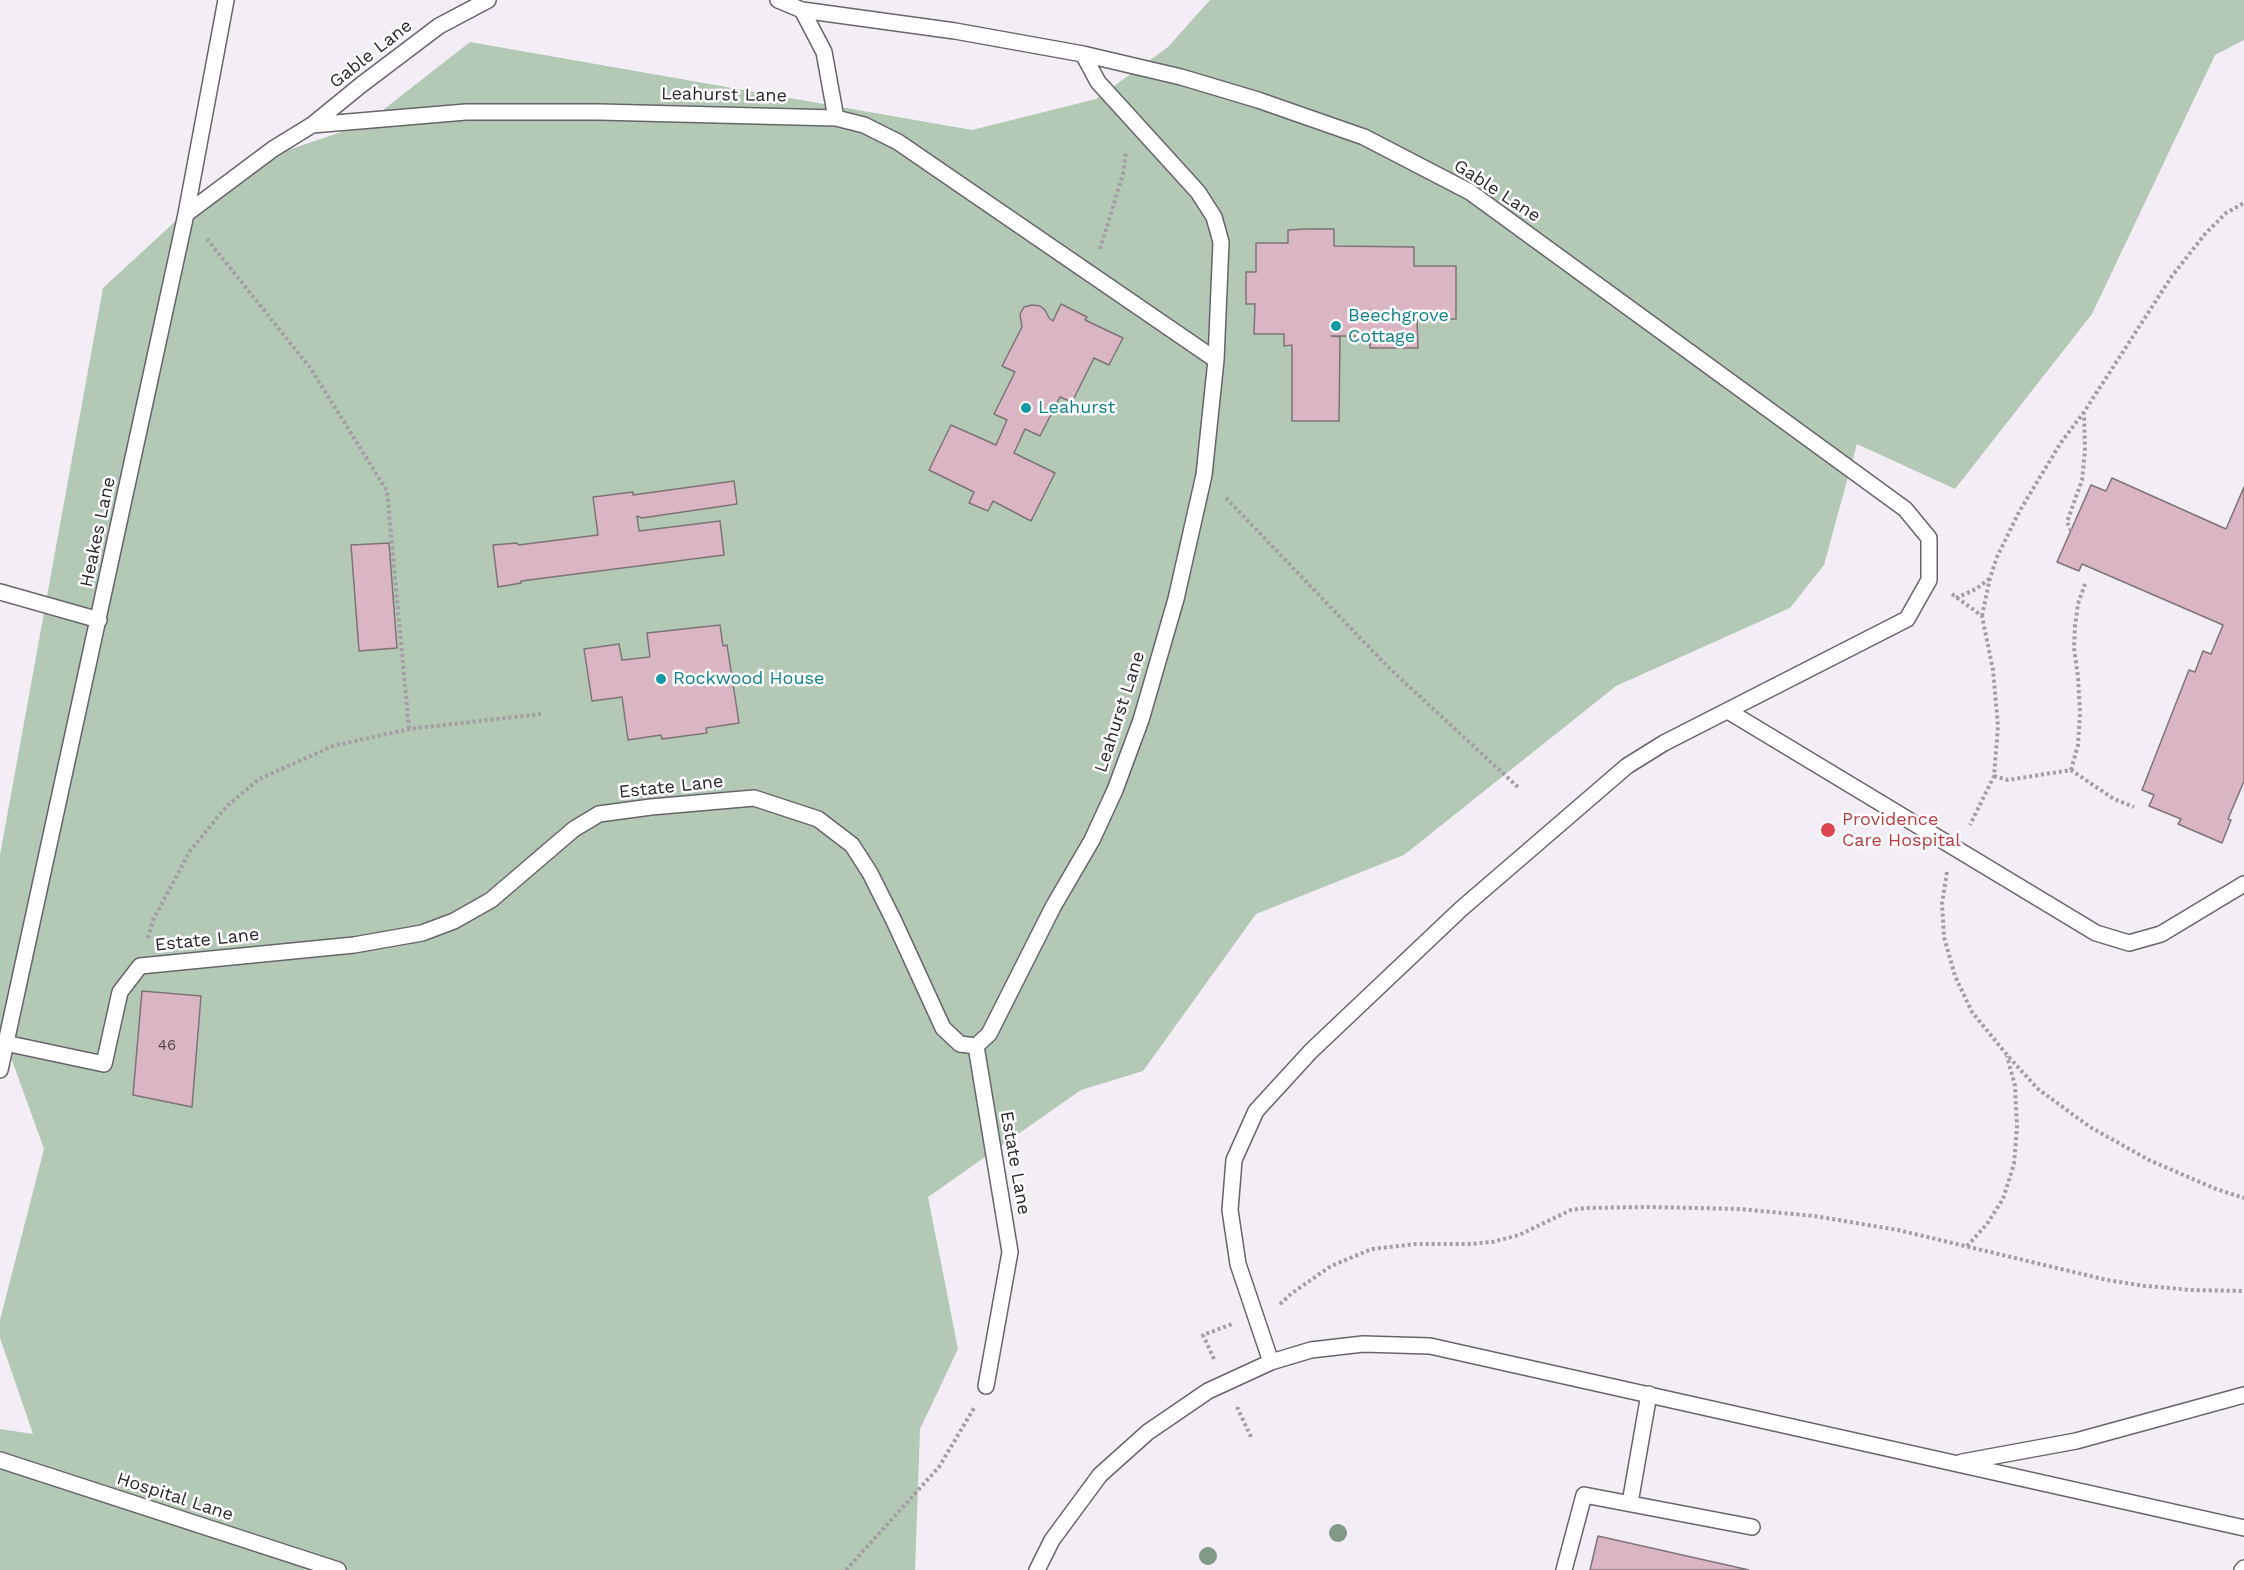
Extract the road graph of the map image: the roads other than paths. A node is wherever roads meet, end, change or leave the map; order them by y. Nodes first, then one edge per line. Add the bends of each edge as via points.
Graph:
1 (226, 0) edge
2 (488, 0) edge
3 (778, 0) edge
4 (802, 10) junction
5 (1083, 54) junction
6 (836, 118) junction
7 (312, 125) junction
8 (186, 214) junction
9 (1216, 360) junction
10 (0, 592) edge
11 (99, 620) junction
12 (1728, 711) junction
13 (2244, 884) edge
14 (5, 1043) junction
15 (976, 1046) junction
16 (0, 1070) edge
17 (1271, 1362) junction
18 (986, 1386) road end
19 (1649, 1394) junction
20 (2244, 1395) edge
21 (0, 1460) edge
22 (1956, 1463) junction
23 (1630, 1503) junction
24 (1752, 1527) dead end
25 (2244, 1528) edge
26 (338, 1570) edge
27 (1037, 1570) edge
28 (1564, 1570) edge

1 - 8 lane, Heakes Lane
2 - 7 lane, Gable Lane via 439,26
3 - 4 lane, Gable Lane
4 - 5 lane, Gable Lane via 956,31
4 - 6 lane via 824,52
5 - 9 lane, Leahurst Lane via 1098,82 1198,192 1214,217 1221,242
5 - 12 lane, Gable Lane via 1181,77 1322,122 1364,137 1470,192 1905,509 1929,538 1929,580 1907,619
6 - 7 lane, Leahurst Lane via 466,112
6 - 9 lane, Leahurst Lane via 864,125 898,142
7 - 8 lane, Leahurst Lane
8 - 11 lane, Heakes Lane
9 - 15 lane, Leahurst Lane via 1204,475 1173,610 1141,720 1092,840 1053,907 989,1034
10 - 11 lane
11 - 14 lane, Heakes Lane
12 - 13 lane via 2096,933 2129,943 2161,934
12 - 17 lane, Gable Lane via 1627,766 1461,909 1311,1051 1256,1111 1234,1160 1230,1210 1238,1264
14 - 15 lane, Estate Lane via 104,1064 120,992 140,966 354,945 422,933 491,900 574,830 599,814 754,798 818,819 852,845 894,921 943,1028 960,1044
14 - 16 lane, Heakes Lane
15 - 18 lane, Estate Lane via 1010,1252
17 - 19 lane via 1311,1350 1363,1344 1430,1346
17 - 27 lane via 1208,1391 1148,1432 1100,1475 1052,1540
19 - 22 lane
19 - 23 lane
20 - 22 lane via 2076,1441
21 - 26 lane, Hospital Lane
22 - 25 lane
23 - 24 lane
23 - 28 lane via 1584,1495

